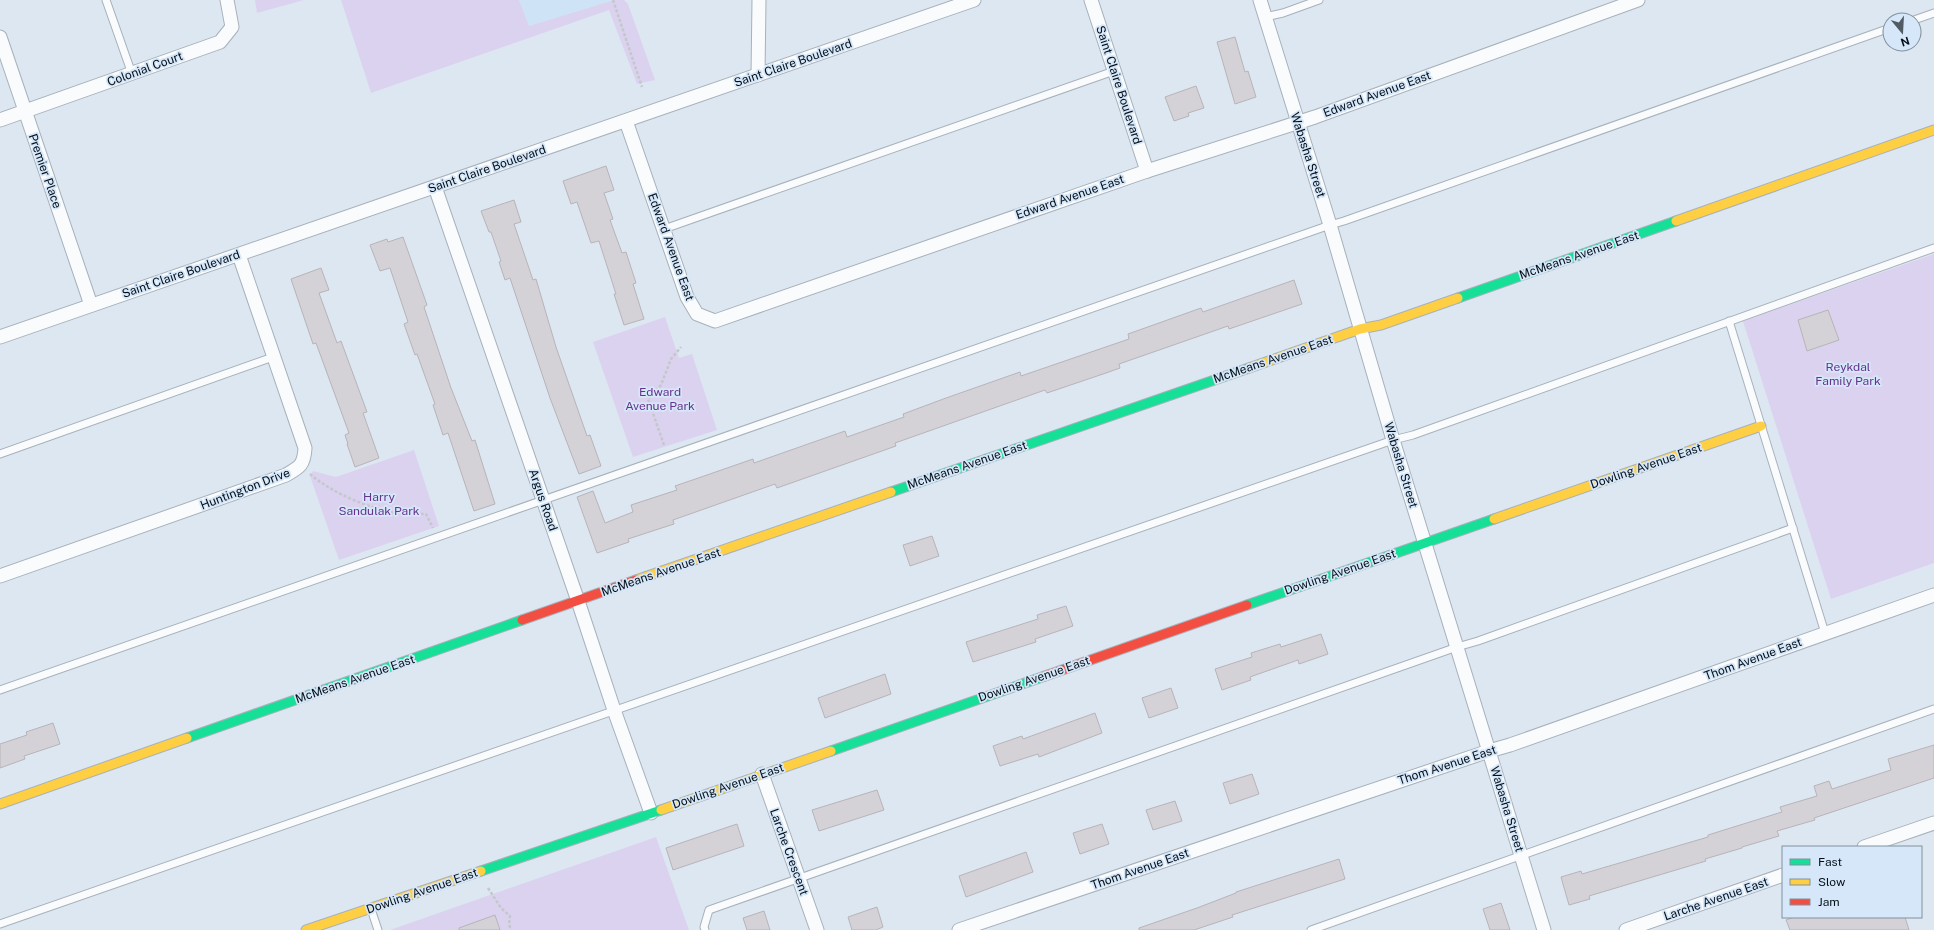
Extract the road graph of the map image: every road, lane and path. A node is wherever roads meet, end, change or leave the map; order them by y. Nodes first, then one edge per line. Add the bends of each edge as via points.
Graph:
1 (106, 0) edge
2 (227, 0) edge
3 (613, 0) edge
4 (759, 0) edge
5 (974, 0) edge
6 (1091, 0) edge
7 (1260, 0) edge
8 (1319, 0) edge
9 (1638, 0) edge
10 (1934, 13) edge
11 (1265, 17) junction
12 (1922, 17) edge
13 (1882, 31) edge
14 (0, 37) edge
15 (1114, 71) junction
16 (132, 74) junction
17 (758, 74) junction
18 (642, 87) dead end
19 (25, 111) junction
20 (0, 120) edge
21 (626, 121) junction
22 (1297, 122) junction
23 (1934, 130) edge
24 (1146, 170) junction
25 (435, 187) junction
26 (1330, 225) junction
27 (664, 229) junction
28 (1934, 248) edge
29 (239, 255) junction
30 (91, 305) junction
31 (1729, 321) junction
32 (1360, 329) junction
33 (0, 337) edge
34 (681, 347) dead end
35 (273, 357) junction
36 (1761, 426) junction
37 (1393, 440) junction
38 (0, 454) edge
39 (668, 456) junction
40 (300, 466) junction
41 (543, 500) junction
42 (1792, 528) junction
43 (438, 536) junction
44 (1424, 542) junction
45 (0, 576) edge
46 (1934, 595) edge
47 (578, 601) junction
48 (1825, 633) junction
49 (1457, 647) junction
50 (0, 690) edge
51 (1934, 709) edge
52 (614, 710) junction
53 (1489, 751) junction
54 (762, 774) junction
55 (0, 804) edge
56 (652, 813) junction
57 (1934, 823) edge
58 (1867, 846) edge
59 (1521, 855) junction
60 (1782, 875) edge
61 (798, 878) junction
62 (488, 888) dead end
63 (371, 908) junction
64 (0, 924) edge
65 (306, 930) edge
66 (378, 930) edge
67 (512, 930) edge
68 (705, 930) edge
69 (817, 930) edge
70 (959, 930) edge
71 (1311, 930) edge
72 (1544, 930) edge
73 (1626, 930) edge

1 - 16 lane
2 - 16 street, Colonial Court via 232,27 220,42
3 - 18 path
4 - 17 street
5 - 17 street, Saint Claire Boulevard
6 - 15 street, Saint Claire Boulevard
7 - 11 street, Wabasha Street
8 - 11 lane
9 - 22 street, Edward Avenue East
10 - 12 lane
11 - 22 street, Wabasha Street
13 - 26 lane
14 - 19 street, Premier Place
15 - 24 street, Saint Claire Boulevard
15 - 27 lane
16 - 19 street, Colonial Court
17 - 21 street, Saint Claire Boulevard
19 - 20 street, Colonial Court
19 - 30 street, Premier Place
21 - 25 street, Saint Claire Boulevard
21 - 27 street, Edward Avenue East
22 - 24 street, Edward Avenue East
22 - 26 street, Wabasha Street
23 - 32 street, McMeans Avenue East via 1389,323
24 - 27 street, Edward Avenue East via 715,321 698,314 687,297
25 - 29 street, Saint Claire Boulevard
25 - 41 street, Argus Road
26 - 32 street, Wabasha Street
26 - 39 lane
28 - 31 lane
29 - 30 street, Saint Claire Boulevard
29 - 35 street, Huntington Drive
30 - 33 street, Saint Claire Boulevard
31 - 36 lane
31 - 37 lane
32 - 37 street, Wabasha Street
32 - 47 street, McMeans Avenue East
34 - 39 path via 671,359 661,385 648,399
35 - 38 lane
35 - 40 street, Huntington Drive via 305,448 305,459
36 - 42 lane
36 - 44 street, Dowling Avenue East via 1445,537
37 - 44 street, Wabasha Street
37 - 52 lane
39 - 41 lane
40 - 43 path via 325,487 356,500 395,513 426,514
40 - 45 street, Huntington Drive via 286,475
41 - 43 lane
41 - 47 street, Argus Road
42 - 48 lane
42 - 49 lane
43 - 50 lane
44 - 49 street, Wabasha Street
44 - 54 street, Dowling Avenue East
46 - 48 street, Thom Avenue East
47 - 52 street, Argus Road
47 - 55 street, McMeans Avenue East
48 - 53 street, Thom Avenue East
49 - 53 street, Wabasha Street
49 - 61 lane
51 - 59 lane
52 - 56 street, Argus Road
52 - 64 lane
53 - 59 street, Wabasha Street
53 - 70 street, Thom Avenue East
54 - 56 street, Dowling Avenue East
54 - 61 street, Larche Crescent
56 - 63 street, Dowling Avenue East
57 - 58 street
59 - 71 lane
59 - 72 street, Wabasha Street
60 - 73 street, Larche Avenue East
61 - 68 lane via 709,910
61 - 69 street, Larche Crescent
62 - 67 path via 501,908 510,916 509,924
63 - 65 street, Dowling Avenue East
63 - 66 lane

